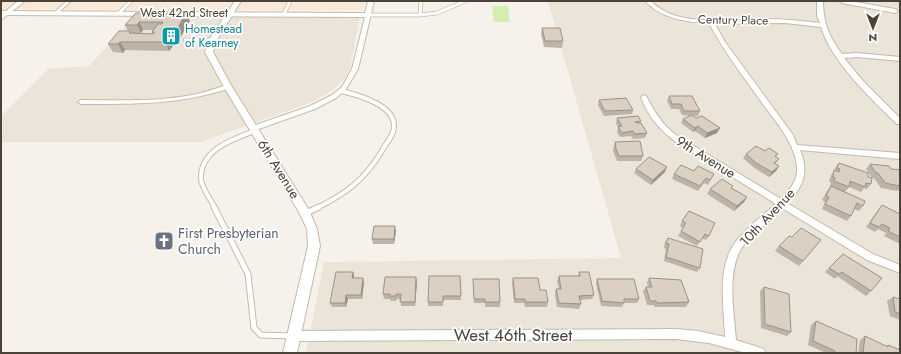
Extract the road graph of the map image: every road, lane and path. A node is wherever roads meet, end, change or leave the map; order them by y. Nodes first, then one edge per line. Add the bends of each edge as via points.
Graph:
1 (22, 1) edge
2 (69, 1) edge
3 (131, 1) edge
4 (238, 1) edge
5 (290, 1) edge
6 (370, 1) edge
7 (421, 1) edge
8 (466, 1) edge
9 (648, 1) edge
10 (820, 1) edge
11 (842, 1) edge
12 (895, 11) dead end
13 (4, 13) edge
14 (56, 13) junction
15 (119, 13) junction
16 (230, 13) junction
17 (284, 14) junction
18 (367, 15) junction
19 (420, 16) junction
20 (1, 18) edge
21 (710, 22) junction
22 (823, 25) junction
23 (185, 40) dead end
24 (213, 40) junction
25 (839, 56) junction
26 (900, 59) edge
27 (228, 87) junction
28 (341, 91) junction
29 (644, 98) dead end
30 (81, 102) dead end
31 (900, 122) edge
32 (254, 130) junction
33 (794, 146) junction
34 (900, 156) edge
35 (782, 203) junction
36 (305, 213) junction
37 (900, 269) edge
38 (294, 336) junction
39 (731, 342) junction
40 (290, 353) edge
41 (760, 353) edge

1 - 13 street
2 - 14 lane
3 - 15 lane
4 - 16 street
5 - 17 lane
6 - 18 street
7 - 19 lane
8 - 19 lane via 437,13
9 - 21 street, Century Place via 665,13
10 - 22 street
11 - 12 street
13 - 14 street, West 42nd Street
13 - 20 street
14 - 15 street, West 42nd Street
15 - 16 street, West 42nd Street
16 - 17 street, West 42nd Street
16 - 24 street
17 - 18 street, West 42nd Street
18 - 19 lane
18 - 28 street via 355,69
21 - 22 street, Century Place via 780,21
21 - 33 street, 10th Avenue
22 - 25 street
23 - 24 lane
24 - 27 street, 6th Avenue via 209,52
25 - 26 street
25 - 31 street
27 - 30 street via 186,99 161,102
27 - 32 street, 6th Avenue
28 - 32 street via 324,102
28 - 36 lane via 359,95 379,104 388,113 393,132 366,175 329,202
29 - 35 street, 9th Avenue via 653,118 669,133
32 - 36 street, 6th Avenue
32 - 38 lane via 232,139 209,154 200,171 201,181 248,274 254,328 261,336
33 - 34 street
33 - 35 street, 10th Avenue via 799,157 800,179
35 - 37 street, 9th Avenue via 870,258
35 - 39 street, 10th Avenue via 740,243 735,251 728,283
36 - 38 street, 6th Avenue via 312,229 314,246
38 - 39 street, West 46th Street via 676,334 701,335
38 - 40 street, 6th Avenue
39 - 41 street, West 46th Street

